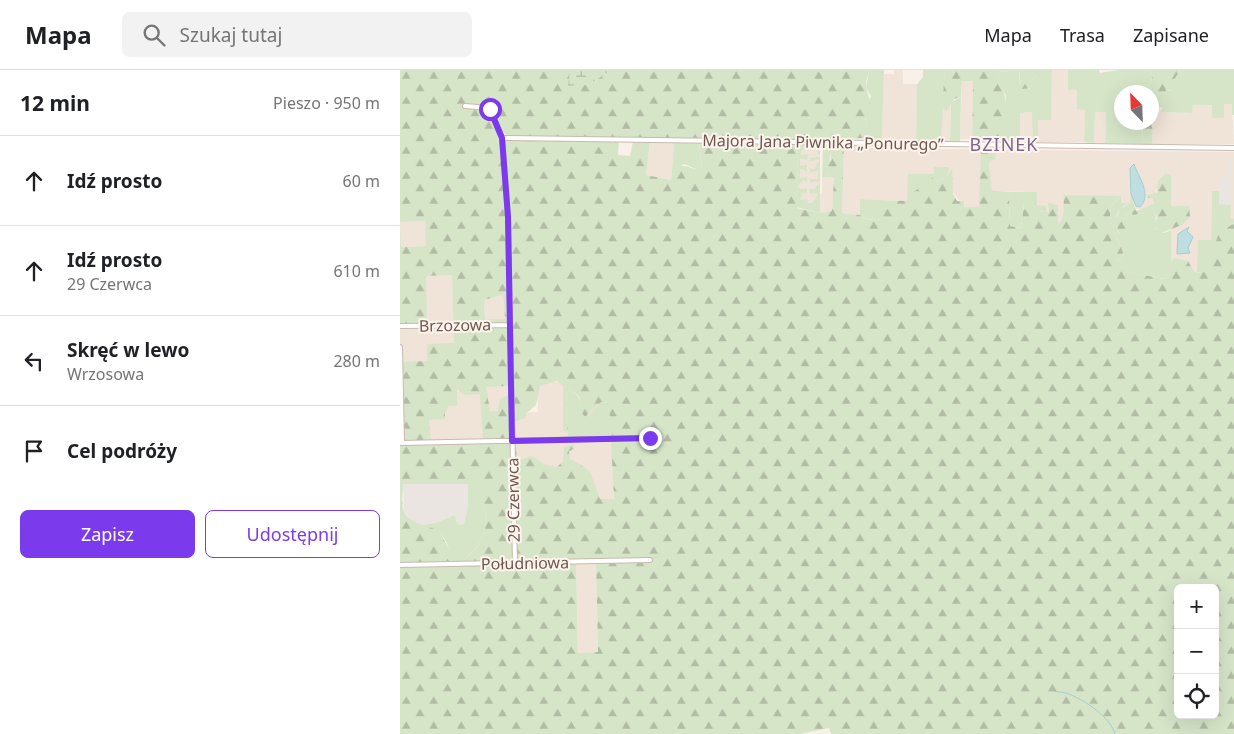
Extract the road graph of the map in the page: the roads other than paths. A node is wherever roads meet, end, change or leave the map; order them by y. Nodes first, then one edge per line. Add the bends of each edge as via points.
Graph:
1 (465, 106) dead end
2 (502, 138) junction
3 (1234, 148) edge
4 (510, 325) junction
5 (400, 326) edge
6 (400, 347) edge
7 (650, 438) dead end
8 (512, 441) junction
9 (401, 443) edge
10 (650, 560) dead end
11 (515, 564) junction
12 (400, 565) edge

1 - 2 street, 29 Czerwca via 489,108
2 - 3 street, Majora Jana Piwnika „Ponurego”
2 - 4 street, 29 Czerwca via 508,217
4 - 5 street, Brzozowa
4 - 8 street, 29 Czerwca
6 - 9 street
7 - 8 street
8 - 9 street
8 - 11 street, 29 Czerwca
10 - 11 street, Południowa
11 - 12 street, Południowa

